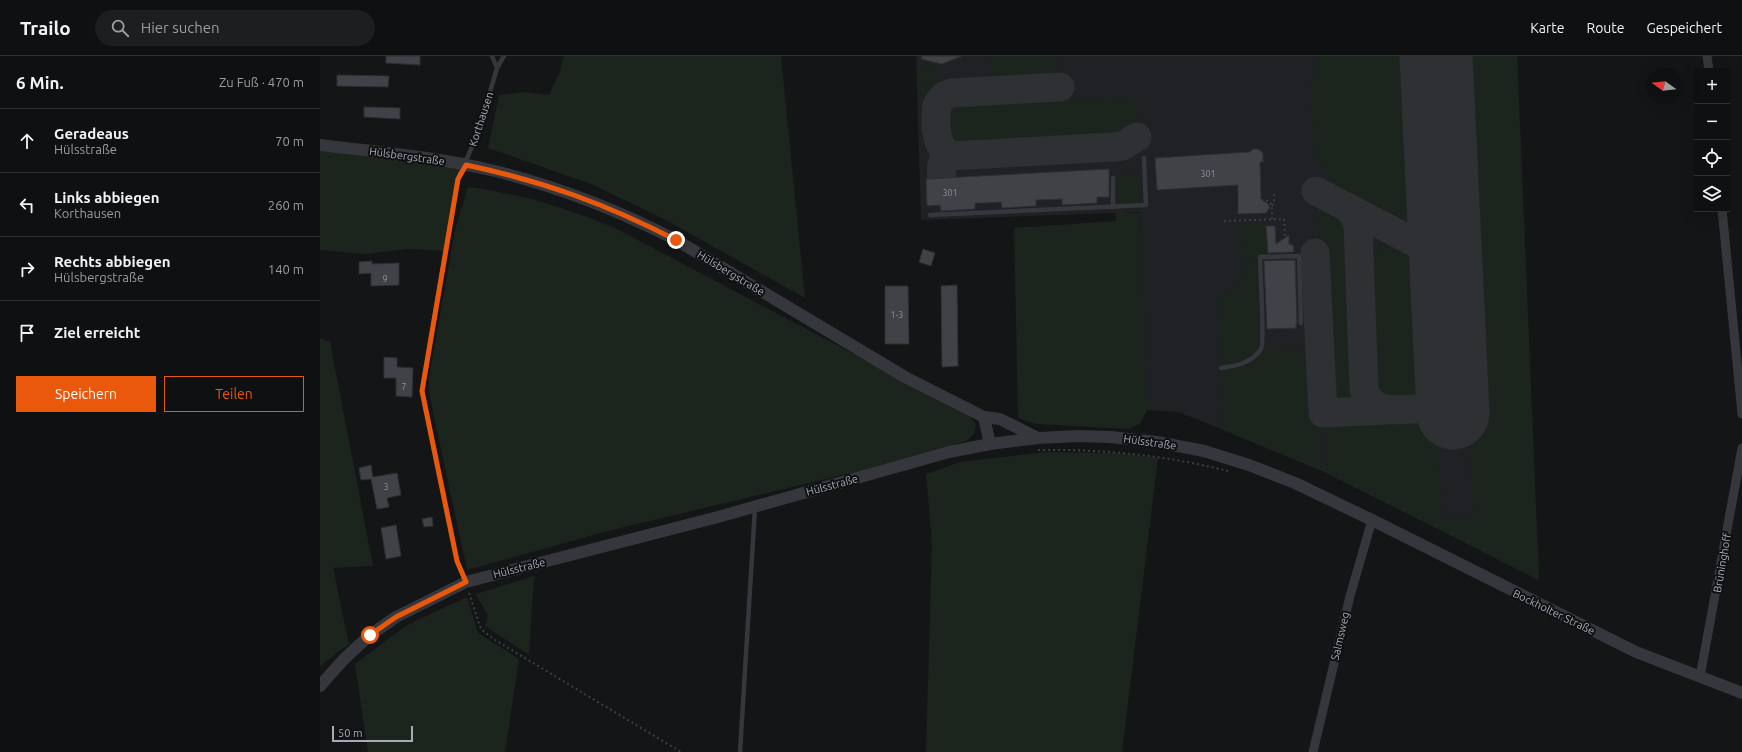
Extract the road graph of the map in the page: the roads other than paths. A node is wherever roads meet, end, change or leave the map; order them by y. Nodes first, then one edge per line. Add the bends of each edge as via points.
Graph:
1 (492, 56) edge
2 (504, 56) edge
3 (1707, 56) edge
4 (497, 68) junction
5 (1709, 68) edge
6 (320, 145) edge
7 (1144, 158) dead end
8 (466, 165) junction
9 (1112, 178) dead end
10 (1113, 207) junction
11 (1722, 212) edge
12 (930, 215) dead end
13 (1301, 323) dead end
14 (1221, 368) dead end
15 (1742, 414) edge
16 (984, 417) junction
17 (1038, 438) junction
18 (990, 444) junction
19 (1742, 448) edge
20 (754, 506) junction
21 (1372, 520) junction
22 (469, 588) junction
23 (1700, 677) junction
24 (320, 686) edge
25 (1742, 692) edge
26 (740, 752) edge
27 (1313, 752) edge

1 - 4 lane
2 - 4 lane, Korthausen
3 - 5 street
4 - 8 lane, Korthausen
6 - 8 street, Hülsbergstraße
7 - 10 lane via 1146,206
8 - 16 street, Hülsbergstraße via 573,193 642,222 905,377
8 - 22 lane, Korthausen via 458,179 422,391 457,561
9 - 10 lane
10 - 12 lane
11 - 15 street
13 - 14 lane via 1299,256 1260,257 1262,345 1254,357 1245,363
16 - 17 street, Hülsbergstraße via 1000,419
16 - 18 street
17 - 18 street, Hülsstraße
17 - 21 street, Hülsstraße via 1110,437 1204,451 1249,465
18 - 20 street, Hülsstraße via 949,452
19 - 23 street, Brüninghoff
20 - 22 street, Hülsstraße
20 - 26 lane
21 - 23 street, Bockholter Straße via 1636,652
21 - 27 street, Salmsweg via 1350,596
22 - 24 street, Hülsstraße via 396,617 370,635
23 - 25 street, Bockholter Straße

